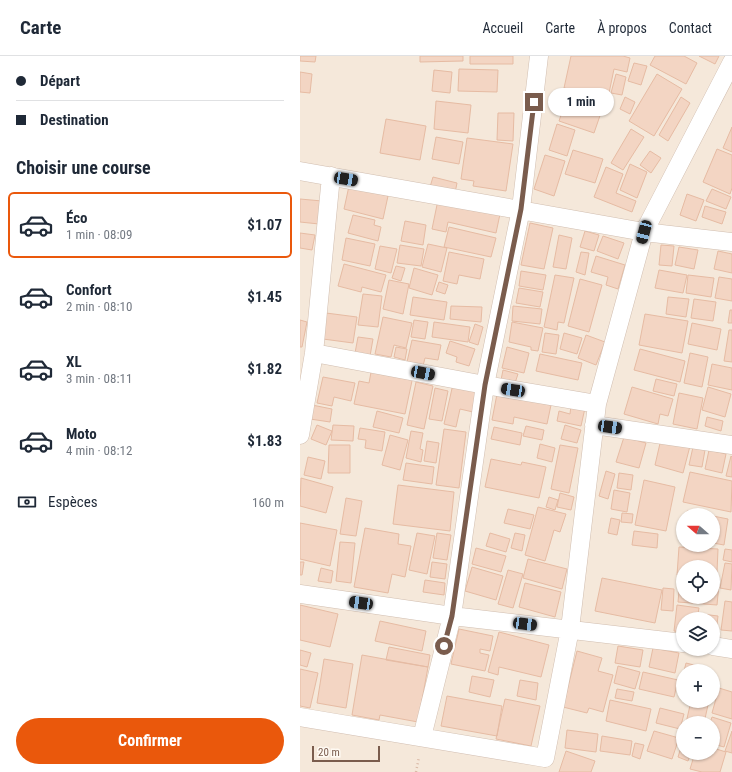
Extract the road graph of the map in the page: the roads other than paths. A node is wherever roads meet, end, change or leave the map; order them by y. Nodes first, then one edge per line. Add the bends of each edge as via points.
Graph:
1 (539, 56) edge
2 (732, 62) edge
3 (300, 171) edge
4 (331, 176) junction
5 (521, 209) junction
6 (644, 232) junction
7 (732, 242) edge
8 (314, 353) junction
9 (485, 385) junction
10 (598, 404) junction
11 (594, 425) junction
12 (300, 435) edge
13 (732, 445) edge
14 (300, 594) edge
15 (452, 616) junction
16 (570, 630) junction
17 (676, 642) edge
18 (720, 647) edge
19 (732, 649) edge
20 (300, 717) edge
21 (422, 737) junction

1 - 5 street
2 - 6 street
3 - 4 street
4 - 5 street
4 - 8 street
5 - 6 street
5 - 9 street
6 - 7 street
6 - 10 street
8 - 9 street
8 - 12 street
9 - 10 street
9 - 15 street
10 - 11 street
11 - 13 street
11 - 16 street
14 - 15 street
15 - 16 street
15 - 21 street
16 - 17 street
16 - 21 street via 545,758
18 - 19 street
20 - 21 street

